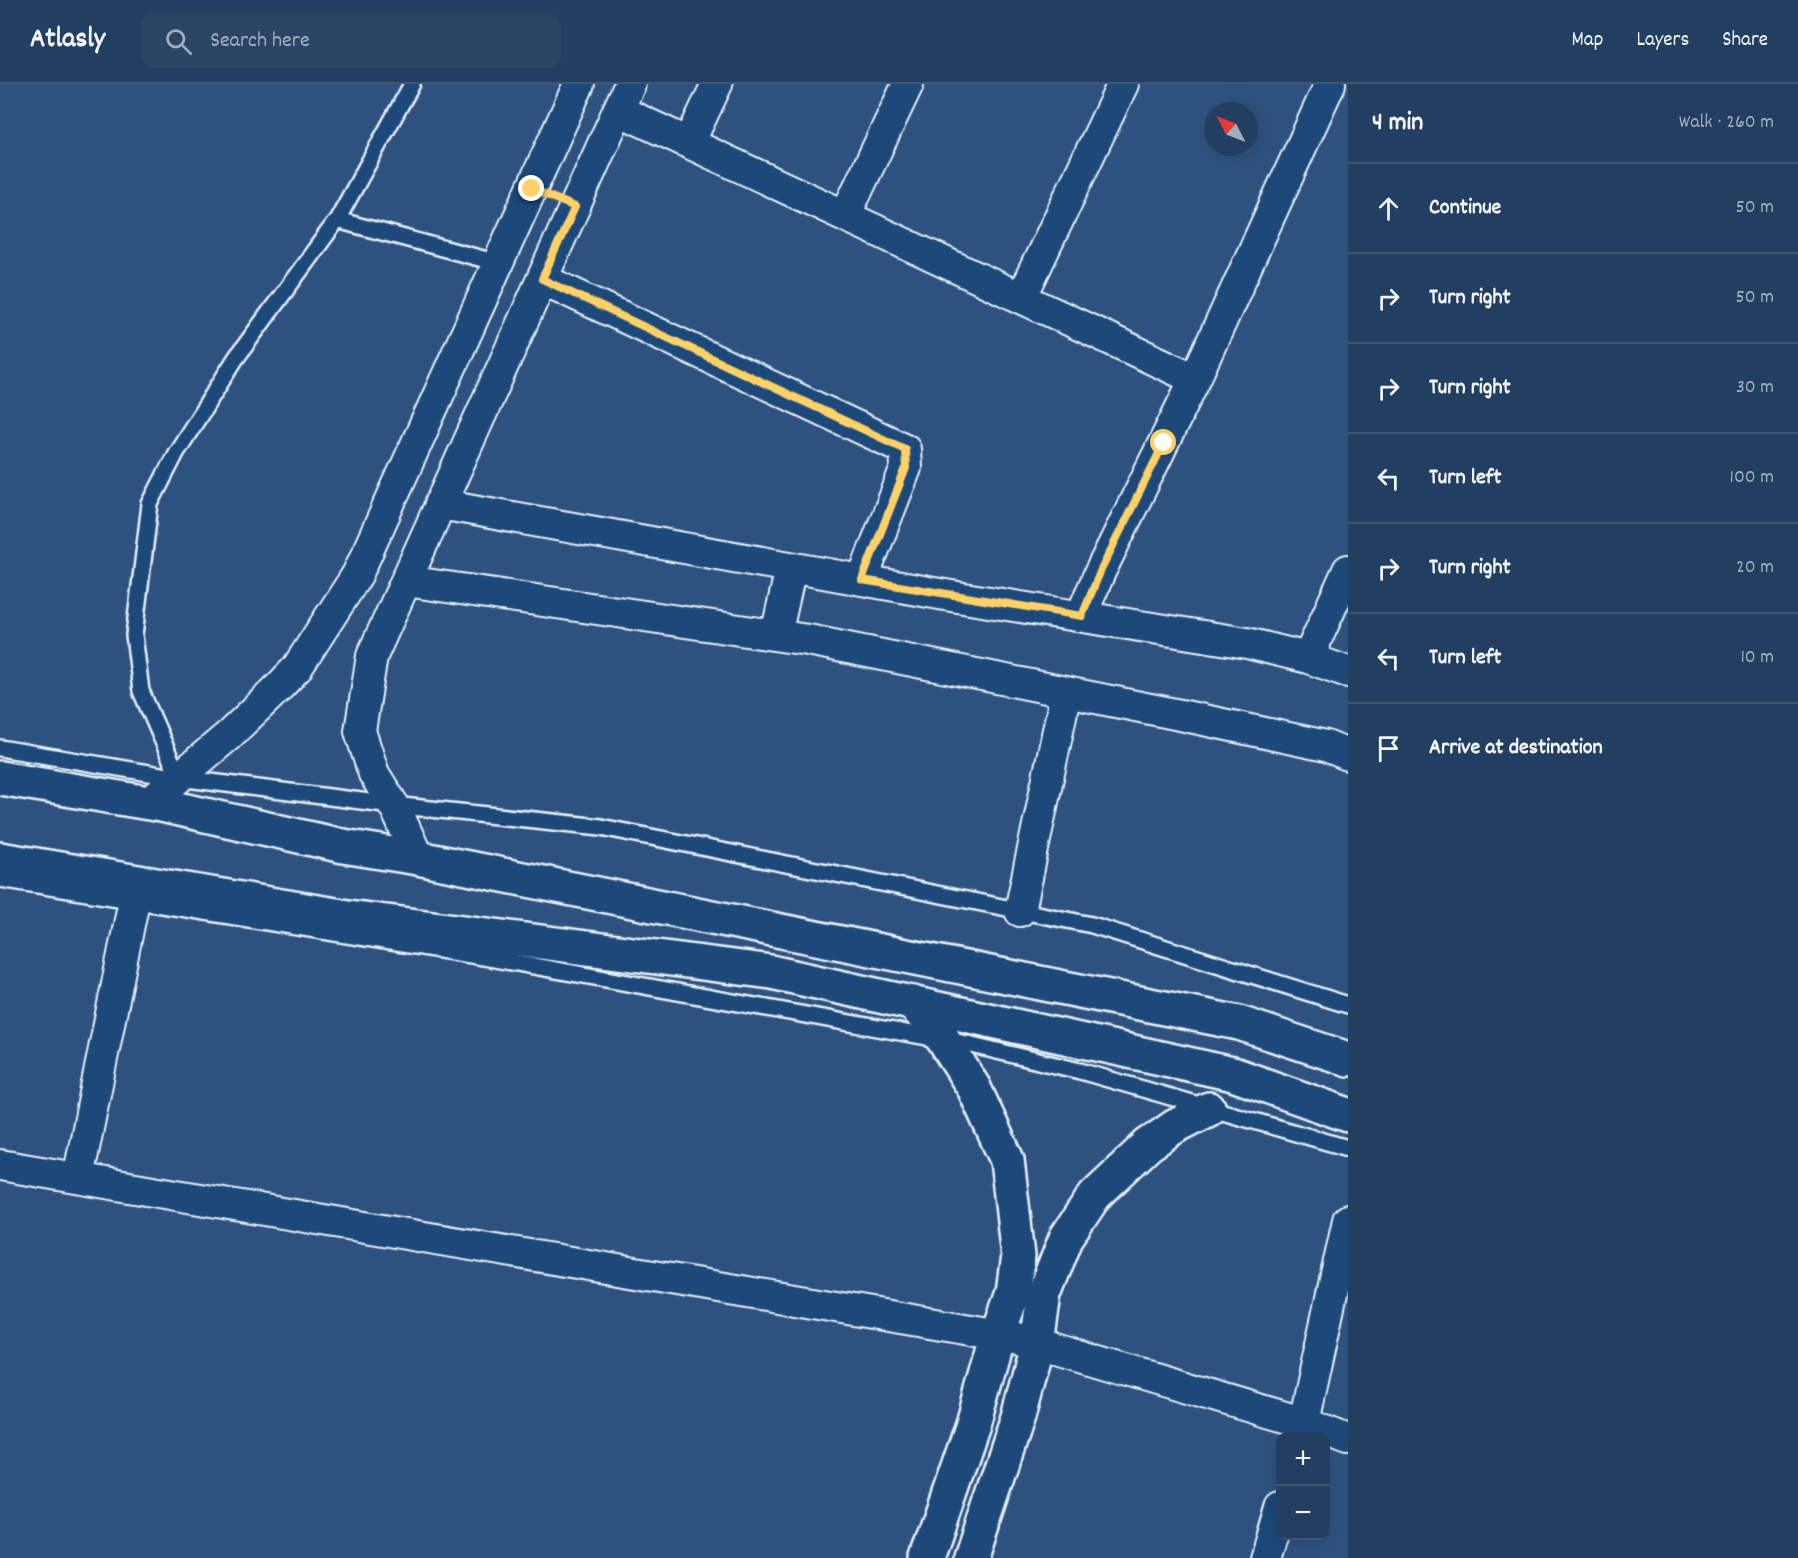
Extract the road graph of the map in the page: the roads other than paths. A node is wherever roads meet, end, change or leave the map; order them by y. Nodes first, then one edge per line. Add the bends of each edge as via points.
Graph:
1 (412, 84) edge
2 (579, 84) edge
3 (717, 84) edge
4 (908, 84) edge
5 (1123, 84) edge
6 (1330, 84) edge
7 (624, 97) edge
8 (689, 143) junction
9 (532, 189) junction
10 (575, 207) junction
11 (845, 216) junction
12 (337, 219) junction
13 (498, 263) junction
14 (542, 279) junction
15 (1021, 298) junction
16 (1195, 379) junction
17 (440, 504) junction
18 (791, 568) junction
19 (1348, 570) edge
20 (862, 580) junction
21 (406, 581) junction
22 (1082, 616) junction
23 (776, 635) junction
24 (1308, 658) junction
25 (1348, 672) edge
26 (1066, 692) junction
27 (0, 748) edge
28 (1348, 755) edge
29 (0, 778) edge
30 (179, 778) junction
31 (149, 803) junction
32 (393, 805) junction
33 (417, 858) junction
34 (0, 859) edge
35 (0, 879) edge
36 (130, 890) junction
37 (1020, 911) junction
38 (913, 1003) junction
39 (1348, 1005) edge
40 (943, 1040) junction
41 (1348, 1059) edge
42 (1209, 1109) junction
43 (1348, 1115) edge
44 (1348, 1148) edge
45 (0, 1165) edge
46 (78, 1178) junction
47 (1348, 1220) edge
48 (998, 1334) junction
49 (1037, 1344) junction
50 (1303, 1430) edge
51 (1348, 1440) edge
52 (1276, 1524) edge
53 (927, 1558) edge
54 (971, 1558) edge
55 (1266, 1558) edge

1 - 12 lane
2 - 9 street
3 - 8 street
4 - 11 street
5 - 15 street
6 - 16 street
7 - 8 street
7 - 10 street
8 - 11 street
9 - 10 street
9 - 13 street
10 - 14 street
11 - 15 street
12 - 13 lane
12 - 30 lane via 236,358 176,453 150,504 134,635 141,691
13 - 30 street via 357,575 297,668
14 - 17 street
14 - 20 street via 905,449 906,468
15 - 16 street
16 - 22 street
17 - 18 street
17 - 21 street
18 - 20 street
18 - 23 street
19 - 24 street
20 - 22 street
21 - 23 street
21 - 32 street via 372,656 360,731 374,774
22 - 24 street via 1247,643
23 - 26 street
24 - 25 street
26 - 28 street via 1326,746
26 - 37 street
27 - 30 lane
29 - 31 street
30 - 31 street
30 - 32 lane
31 - 33 street via 343,846
32 - 33 street
32 - 37 lane via 601,827
33 - 41 street via 1239,1023
34 - 36 street
35 - 36 lane
36 - 38 street via 771,972
36 - 40 lane
36 - 46 street
37 - 39 lane via 1092,925
38 - 40 street
38 - 43 street via 1233,1074
40 - 42 lane via 1080,1071
40 - 48 street via 974,1088 1007,1160 1018,1256 1013,1293
42 - 44 lane
42 - 49 street via 1148,1145 1095,1195 1062,1247 1044,1294
45 - 46 street
46 - 48 street
47 - 50 street
48 - 49 street
48 - 53 street via 973,1424
49 - 50 street
49 - 54 street via 1018,1417
50 - 51 street
52 - 55 street

